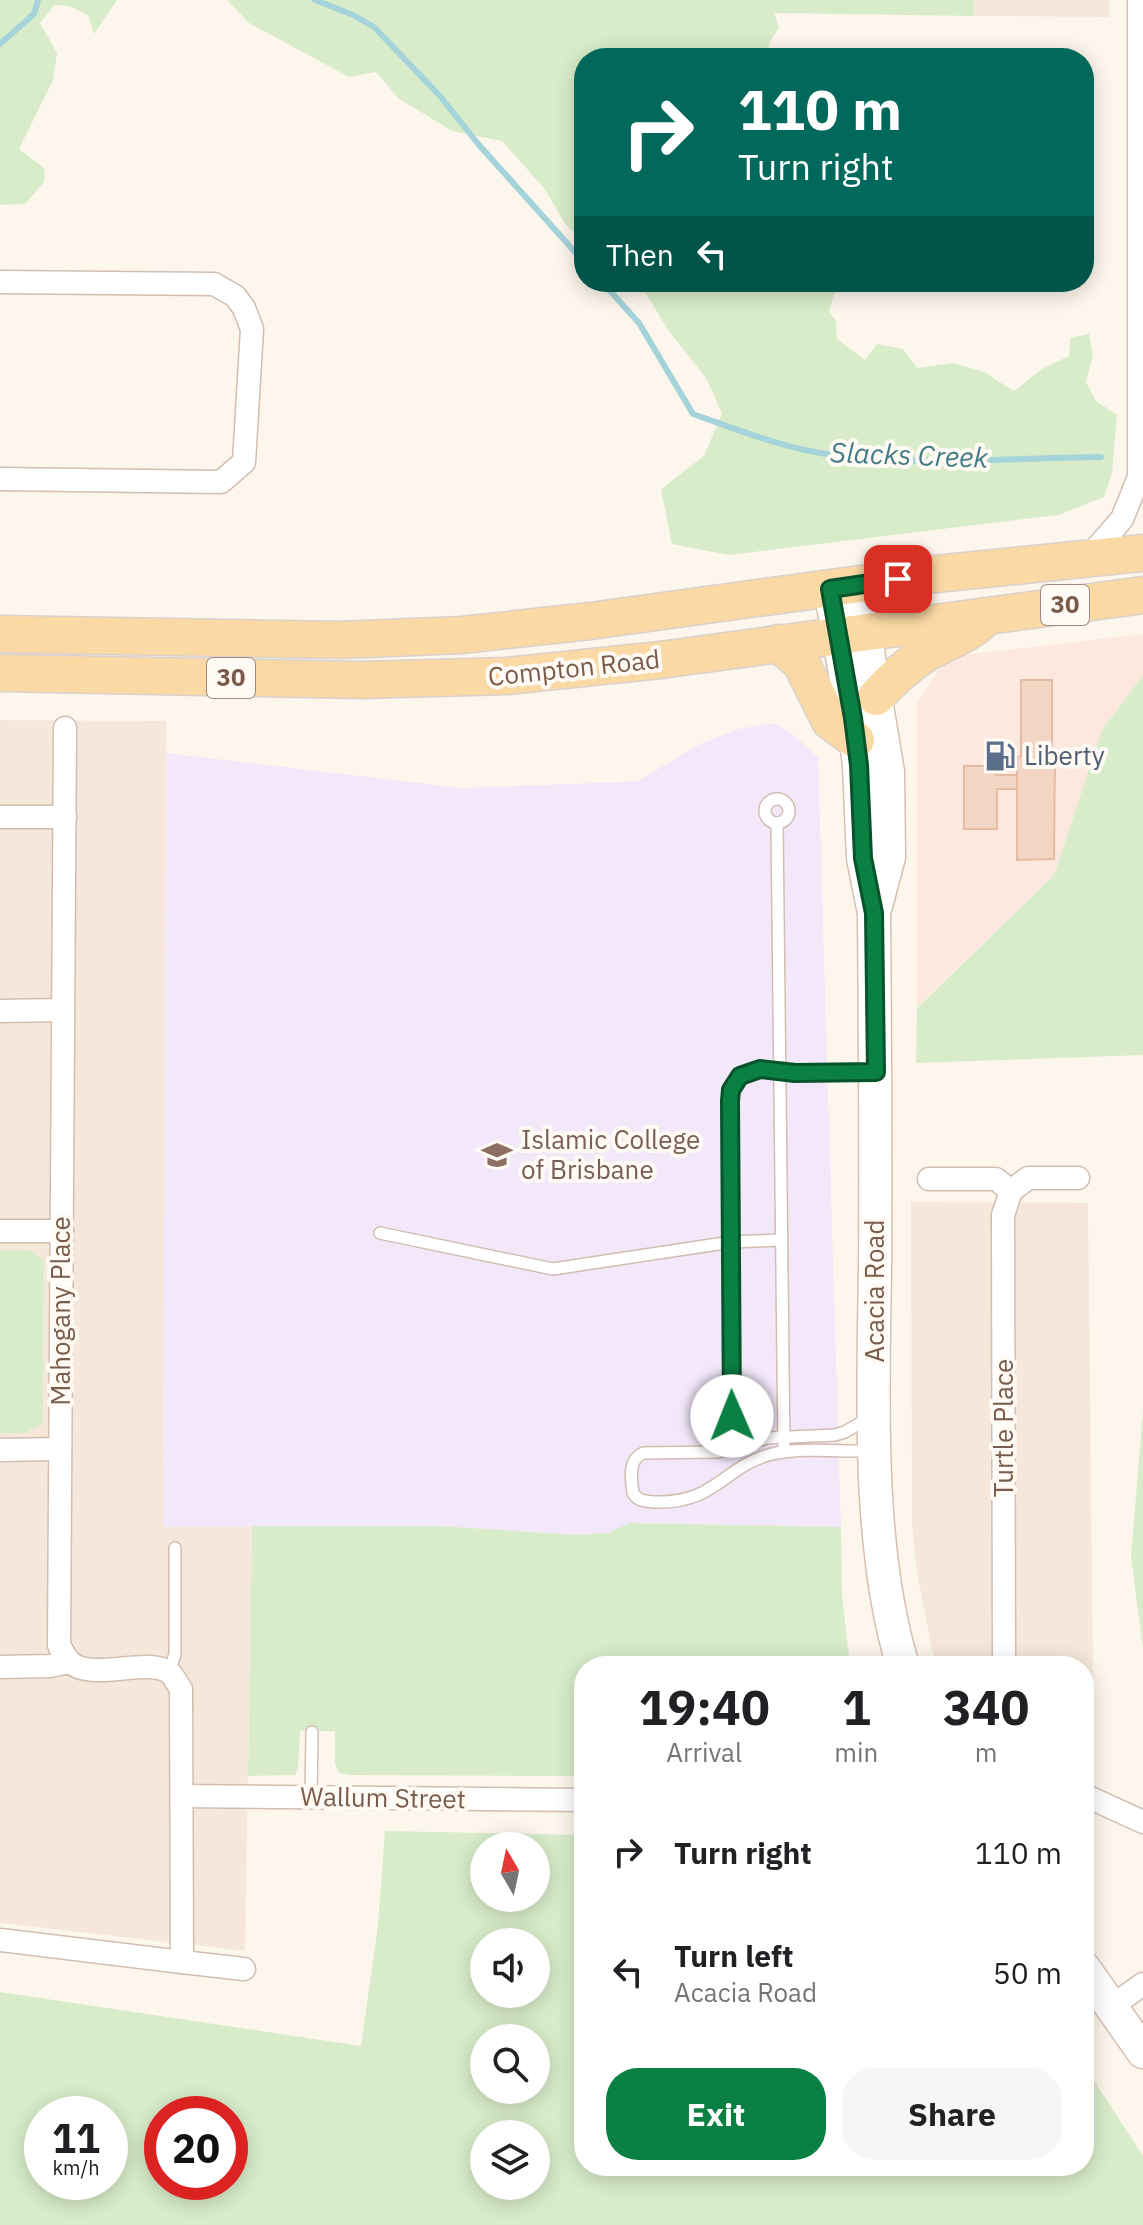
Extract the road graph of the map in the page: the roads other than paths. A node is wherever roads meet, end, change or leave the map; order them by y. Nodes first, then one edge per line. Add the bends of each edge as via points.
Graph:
1 (1139, 0) edge
2 (0, 282) edge
3 (0, 479) edge
4 (1141, 482) edge
5 (1143, 553) edge
6 (1087, 559) junction
7 (843, 587) junction
8 (1143, 595) edge
9 (988, 615) junction
10 (0, 634) edge
11 (851, 634) junction
12 (778, 643) junction
13 (0, 673) edge
14 (876, 697) junction
15 (65, 728) dead end
16 (856, 740) junction
17 (0, 817) edge
18 (65, 817) junction
19 (777, 823) dead end
20 (874, 913) junction
21 (63, 1010) junction
22 (0, 1011) edge
23 (778, 1071) junction
24 (876, 1072) junction
25 (1078, 1178) dead end
26 (929, 1179) dead end
27 (1011, 1191) junction
28 (0, 1231) edge
29 (62, 1231) junction
30 (380, 1233) dead end
31 (780, 1240) junction
32 (731, 1242) junction
33 (875, 1414) junction
34 (783, 1437) junction
35 (738, 1446) junction
36 (60, 1449) junction
37 (0, 1450) edge
38 (876, 1451) junction
39 (784, 1452) junction
40 (175, 1548) dead end
41 (901, 1656) edge
42 (1004, 1656) edge
43 (69, 1662) junction
44 (0, 1667) edge
45 (169, 1673) junction
46 (312, 1732) dead end
47 (182, 1796) junction
48 (311, 1798) junction
49 (574, 1800) edge
50 (1094, 1800) edge
51 (1143, 1822) edge
52 (0, 1940) edge
53 (182, 1962) junction
54 (244, 1969) dead end
55 (1094, 1982) edge
56 (1143, 1984) edge
57 (1111, 2007) junction
58 (1143, 2052) edge

1 - 4 street
2 - 3 street via 214,284 235,296 252,329 244,462 221,482
4 - 6 street via 1122,519
5 - 6 main road, Compton Road / 30
6 - 7 main road, Compton Road / 30
7 - 10 main road, Compton Road / 30 via 426,637
7 - 11 street, Acacia Road
8 - 9 main road, Compton Road / 30
9 - 11 main road, Compton Road / 30
9 - 14 main road via 965,635 898,673
11 - 12 main road, Compton Road / 30
11 - 14 street, Acacia Road
11 - 16 street, Acacia Road
12 - 13 main road, Compton Road / 30 via 462,679
12 - 16 main road via 801,663 830,721
14 - 20 street, Acacia Road via 887,752 890,824 889,857
15 - 18 street, Mahogany Place
16 - 20 street, Acacia Road via 863,858
17 - 18 street
18 - 21 street, Mahogany Place
19 - 23 lane
20 - 24 street, Acacia Road
21 - 22 street
21 - 29 street, Mahogany Place
23 - 24 lane
23 - 31 lane
23 - 32 lane via 745,1073 731,1090
24 - 33 street, Acacia Road
25 - 27 street via 1028,1178
26 - 27 street via 996,1179
27 - 42 street, Turtle Place via 1003,1215
28 - 29 street
29 - 36 street, Mahogany Place
30 - 32 lane via 553,1269
31 - 32 lane
31 - 34 lane
32 - 35 lane via 732,1416
33 - 34 lane via 835,1435
33 - 38 street, Acacia Road
34 - 35 lane
34 - 39 lane
35 - 39 lane via 718,1452 639,1455 632,1464 634,1496 643,1501 687,1500 757,1459
36 - 37 street
36 - 43 street, Mahogany Place via 59,1645
38 - 39 lane
38 - 41 street, Acacia Road via 886,1583
40 - 45 lane via 175,1654
43 - 44 street
43 - 45 street via 94,1669
45 - 47 street via 181,1689
46 - 48 lane
47 - 48 street, Wallum Street
47 - 53 street
48 - 49 street, Wallum Street
50 - 51 street
52 - 53 street
53 - 54 street
55 - 57 street
56 - 57 street
57 - 58 street

